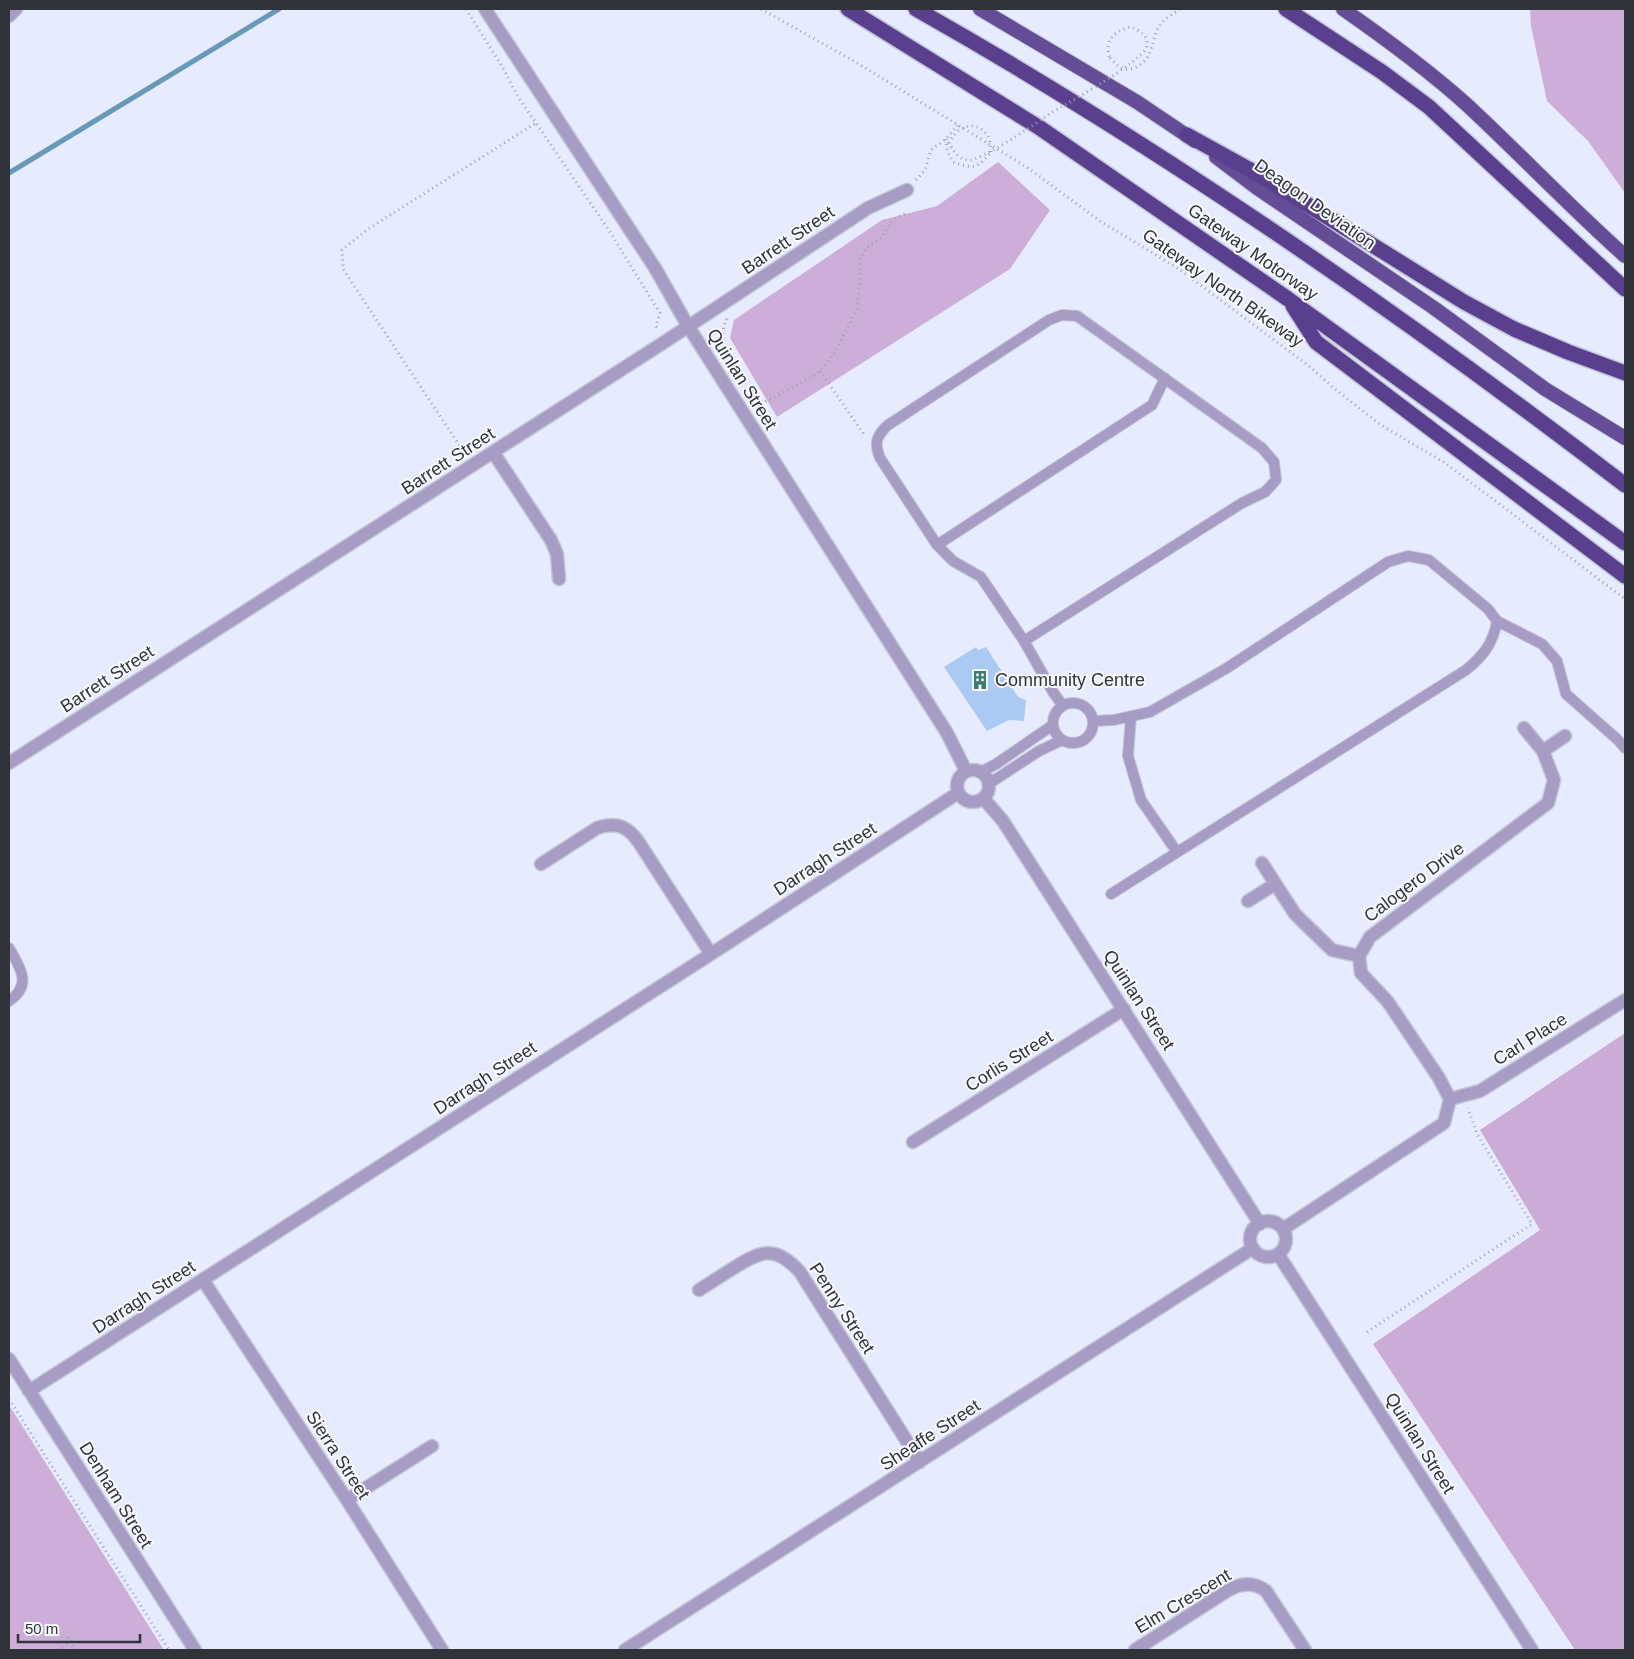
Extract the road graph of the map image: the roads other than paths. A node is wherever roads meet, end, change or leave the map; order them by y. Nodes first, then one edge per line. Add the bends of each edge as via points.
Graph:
1 (16, 9) edge
2 (485, 9) edge
3 (848, 9) edge
4 (916, 9) edge
5 (980, 9) edge
6 (1286, 9) edge
7 (1343, 9) edge
8 (9, 16) edge
9 (1187, 135) junction
10 (907, 190) road end
11 (1625, 256) edge
12 (1625, 289) edge
13 (1288, 298) junction
14 (688, 326) junction
15 (1625, 373) edge
16 (1165, 378) junction
17 (1625, 438) edge
18 (494, 452) junction
19 (1625, 485) edge
20 (1625, 543) edge
21 (937, 545) junction
22 (1625, 576) edge
23 (559, 579) dead end
24 (1497, 621) junction
25 (1024, 641) junction
26 (1063, 706) junction
27 (1131, 716) junction
28 (1094, 721) junction
29 (1053, 725) junction
30 (1524, 728) dead end
31 (1565, 736) dead end
32 (1062, 740) junction
33 (1625, 748) edge
34 (1542, 751) junction
35 (9, 763) edge
36 (966, 771) junction
37 (981, 772) junction
38 (990, 783) junction
39 (958, 794) junction
40 (984, 799) junction
41 (1177, 852) junction
42 (1262, 863) dead end
43 (541, 864) dead end
44 (1275, 884) junction
45 (1111, 894) dead end
46 (1248, 901) dead end
47 (9, 948) edge
48 (711, 954) junction
49 (1359, 956) junction
50 (1625, 1000) edge
51 (9, 1001) edge
52 (1124, 1009) junction
53 (1450, 1099) junction
54 (913, 1142) dead end
55 (1260, 1224) junction
56 (1283, 1229) junction
57 (1253, 1248) junction
58 (1278, 1254) junction
59 (203, 1280) junction
60 (699, 1290) dead end
61 (9, 1359) edge
62 (29, 1391) junction
63 (432, 1446) dead end
64 (920, 1462) junction
65 (347, 1500) junction
66 (194, 1650) edge
67 (442, 1650) edge
68 (625, 1650) edge
69 (1135, 1650) edge
70 (1305, 1650) edge
71 (1532, 1650) edge

1 - 8 street
2 - 14 street, Quinlan Street via 655,268
3 - 13 highway, Gateway Motorway via 1040,128
4 - 19 highway, Gateway Motorway via 1086,109 1315,259 1524,408
5 - 9 highway, Deagon Deviation via 1138,102
6 - 12 highway via 1382,72 1429,108
7 - 11 highway via 1403,51 1465,103
9 - 15 highway via 1464,302 1514,329
9 - 17 highway, Deagon Deviation via 1257,188 1434,308 1545,389
10 - 14 street, Barrett Street via 868,208
13 - 20 highway, Gateway Motorway
13 - 22 highway via 1316,342
14 - 18 street, Barrett Street
14 - 36 street, Quinlan Street via 937,718
16 - 21 lane via 1152,405
16 - 21 lane via 1077,316 1062,314 888,425 880,433 876,450
16 - 25 lane via 1262,448 1274,462 1276,480 1265,492 1242,503
18 - 23 street via 551,540 557,554
18 - 35 street, Barrett Street
21 - 25 lane via 953,561 981,576
24 - 27 lane via 1488,609 1429,560 1408,556 1388,562 1227,668 1150,712
24 - 33 lane via 1542,644 1557,661 1566,694
24 - 41 lane via 1495,634 1482,656 1466,670
25 - 26 lane
26 - 28 lane via 1082,705 1088,708
26 - 29 lane via 1055,714
27 - 28 lane
27 - 41 lane via 1128,756 1141,800
28 - 32 lane via 1091,733 1081,741
29 - 32 lane
29 - 37 lane
30 - 34 street, Calogero Drive
31 - 34 street
32 - 38 lane
34 - 49 street, Calogero Drive via 1554,780 1548,803 1370,937
36 - 37 street
36 - 39 street via 957,783
37 - 38 street
38 - 40 street
39 - 40 street via 970,802
39 - 48 street, Darragh Street
40 - 52 street, Quinlan Street via 1019,846
41 - 45 lane
42 - 44 street
43 - 48 street via 597,828 606,825 625,828 640,844
44 - 46 street
44 - 49 street via 1295,914 1332,950
47 - 51 lane via 23,976 22,987
48 - 59 street, Darragh Street
49 - 53 street via 1361,973 1388,1002
50 - 53 street, Carl Place via 1480,1091
52 - 54 street, Corlis Street
52 - 55 street, Quinlan Street
53 - 56 street via 1444,1123
55 - 56 street via 1275,1223
55 - 57 street via 1252,1232
56 - 58 street via 1286,1240
57 - 58 street via 1261,1256
57 - 64 street, Sheaffe Street
58 - 71 street, Quinlan Street
59 - 62 street, Darragh Street
59 - 65 street, Sierra Street
60 - 64 street, Penny Street via 751,1257 777,1254 790,1261
61 - 62 street, Denham Street
62 - 66 street, Denham Street
63 - 65 street
64 - 68 street, Sheaffe Street
65 - 67 street, Sierra Street
69 - 70 street, Elm Crescent via 1227,1591 1249,1584 1266,1591

